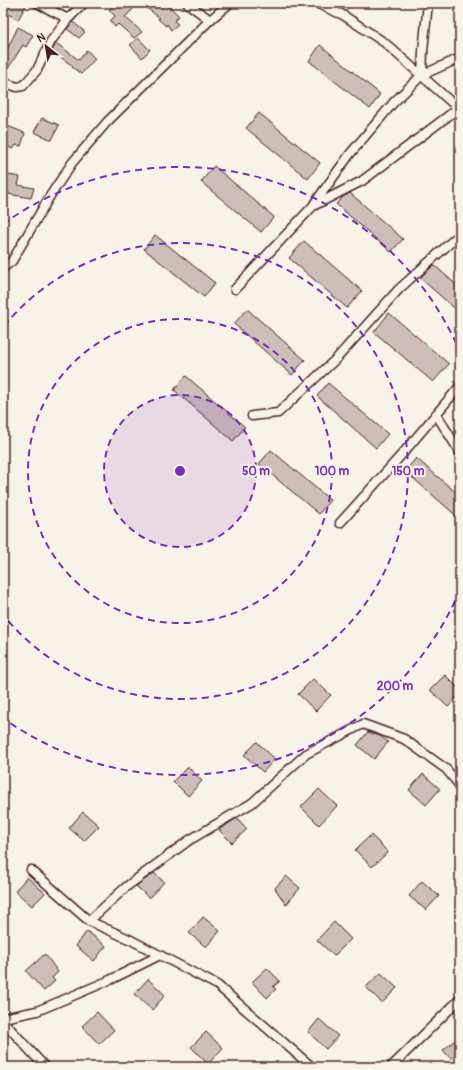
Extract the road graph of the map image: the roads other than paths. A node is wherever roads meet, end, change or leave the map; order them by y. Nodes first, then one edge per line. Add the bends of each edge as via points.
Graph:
1 (37, 3) edge
2 (84, 3) edge
3 (187, 3) edge
4 (230, 3) edge
5 (316, 3) edge
6 (428, 3) edge
7 (68, 19) junction
8 (210, 20) junction
9 (460, 58) edge
10 (422, 75) junction
11 (3, 82) edge
12 (459, 108) edge
13 (313, 206) junction
14 (460, 234) edge
15 (3, 268) edge
16 (235, 289) dead end
17 (460, 386) edge
18 (436, 414) junction
19 (252, 416) dead end
20 (460, 452) edge
21 (340, 523) dead end
22 (460, 786) edge
23 (31, 870) dead end
24 (89, 921) junction
25 (160, 955) junction
26 (460, 999) edge
27 (3, 1018) edge
28 (3, 1021) edge
29 (45, 1067) edge
30 (312, 1067) edge
31 (390, 1067) edge

1 - 7 street
2 - 7 street
3 - 8 street
4 - 8 street
5 - 10 street via 343,15 385,44
6 - 10 street
7 - 11 street via 51,40 37,70 23,86 17,87
8 - 15 street via 107,122 72,163 12,260
9 - 10 street
10 - 12 street
10 - 13 street via 394,102 350,154
12 - 13 street via 362,180
13 - 16 street
14 - 19 street via 400,289 337,358 278,413
17 - 18 street
18 - 20 street
18 - 21 street
22 - 24 street via 446,769 404,739 363,724 306,754 252,803 188,841 126,887
23 - 24 street
24 - 25 street
25 - 27 street via 110,980 37,1011
25 - 30 street via 217,985
26 - 31 street
28 - 29 street

